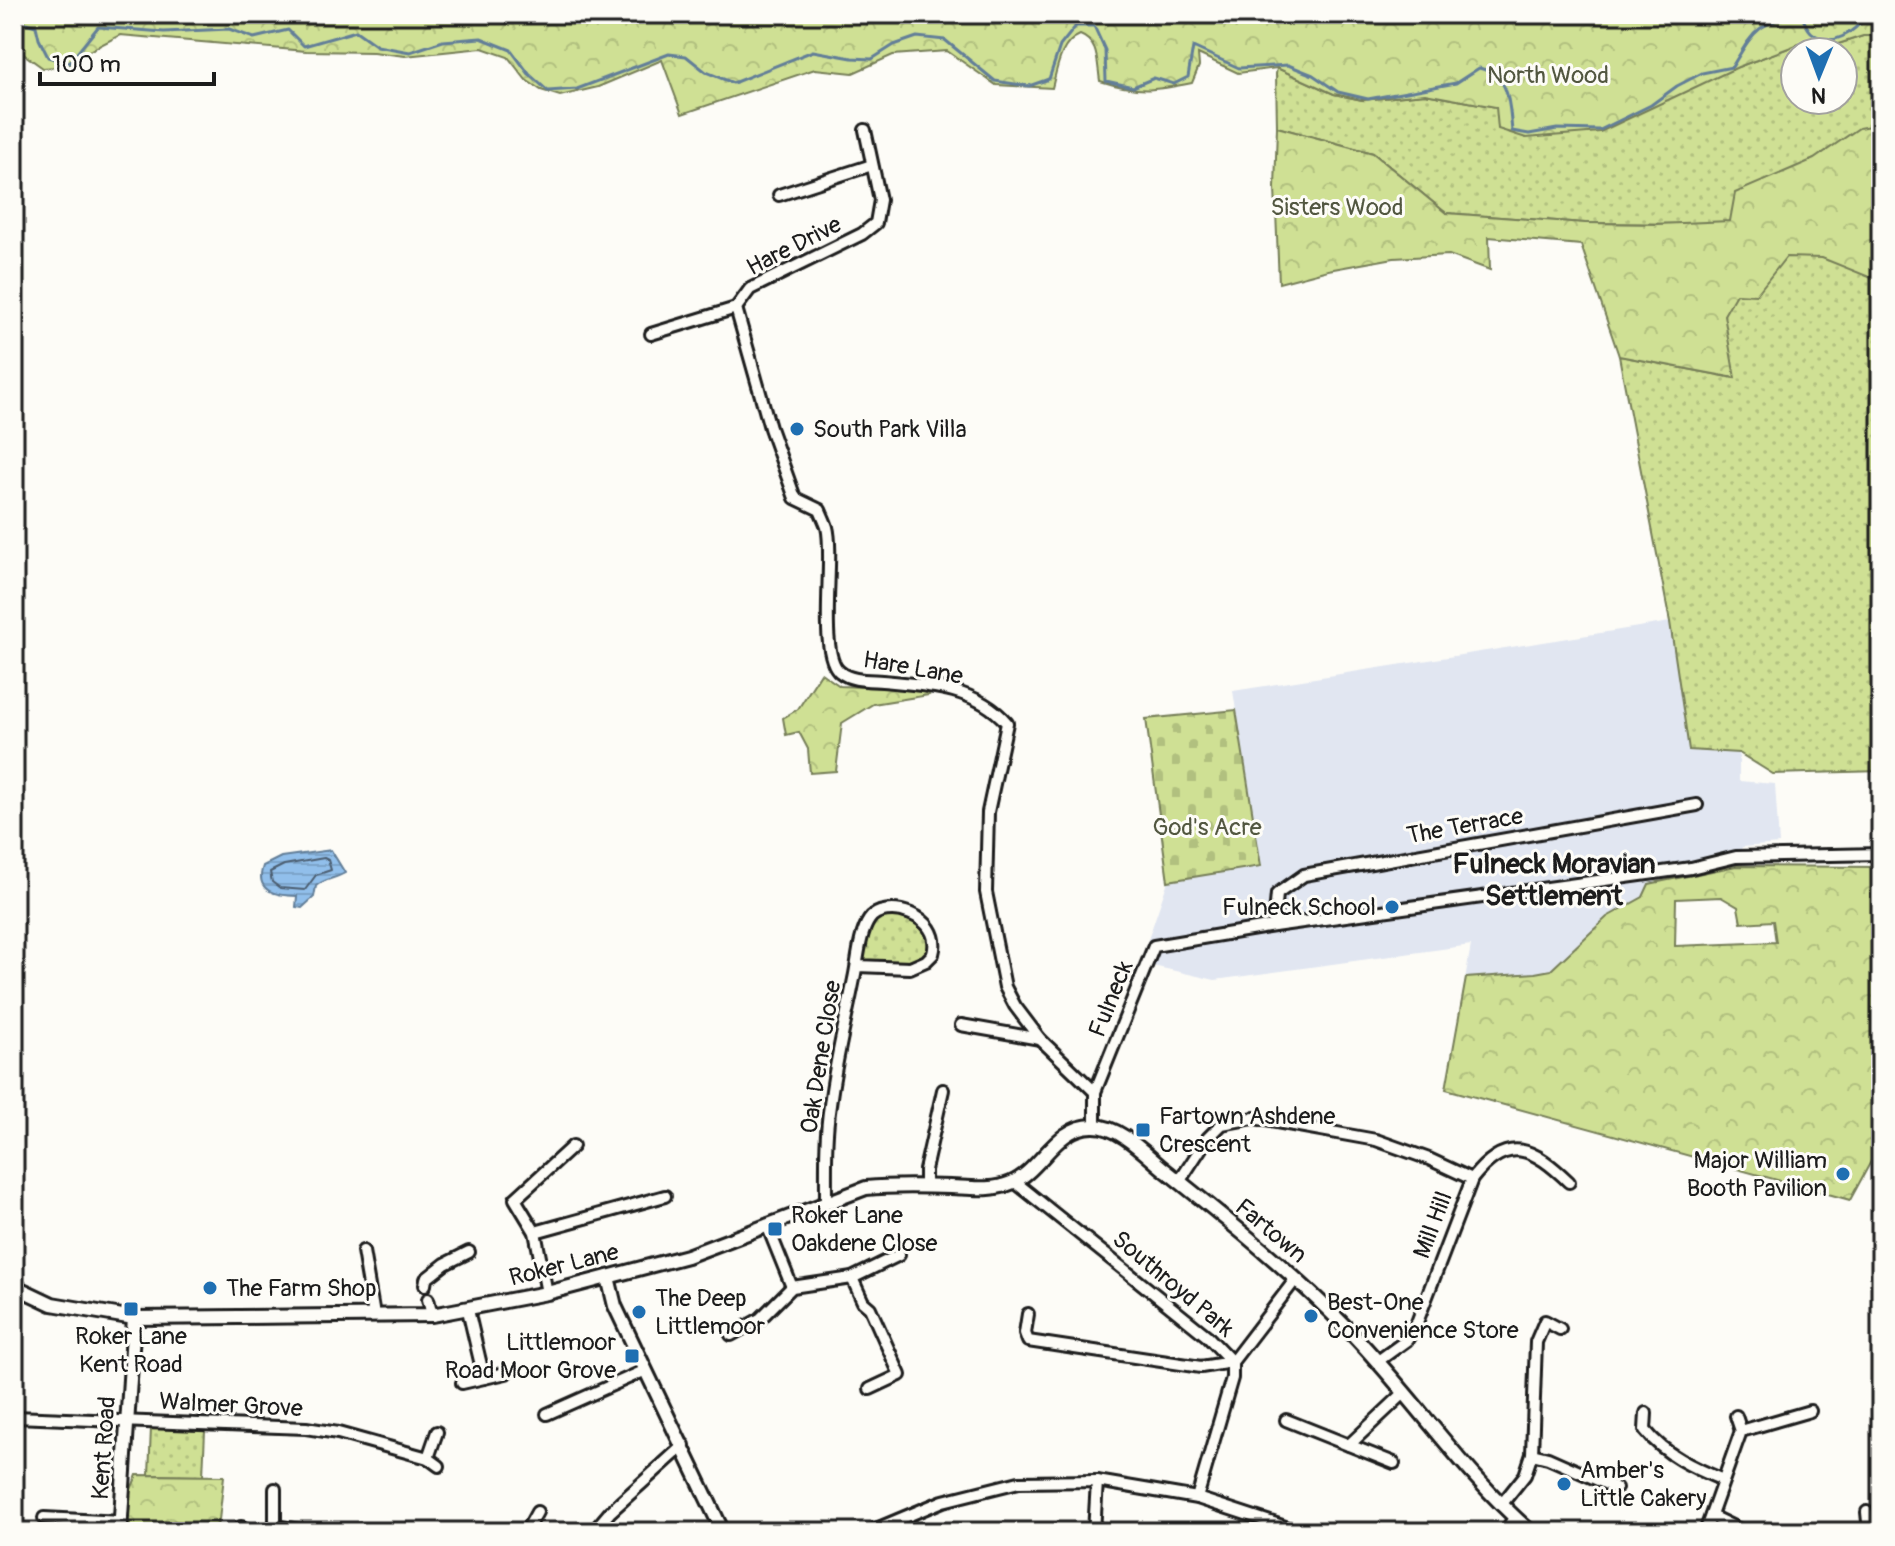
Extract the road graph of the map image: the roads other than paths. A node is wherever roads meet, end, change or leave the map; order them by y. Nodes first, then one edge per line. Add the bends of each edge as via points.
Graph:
1 (865, 130) dead end
2 (872, 165) junction
3 (779, 195) dead end
4 (736, 308) junction
5 (651, 334) dead end
6 (1697, 805) dead end
7 (1881, 854) edge
8 (1274, 926) junction
9 (857, 966) junction
10 (961, 1025) dead end
11 (1040, 1039) junction
12 (943, 1090) dead end
13 (1095, 1092) junction
14 (1095, 1126) junction
15 (573, 1146) dead end
16 (1472, 1179) junction
17 (1015, 1182) junction
18 (1179, 1182) junction
19 (1569, 1182) dead end
20 (925, 1186) junction
21 (665, 1196) dead end
22 (826, 1202) junction
23 (767, 1225) junction
24 (535, 1232) junction
25 (363, 1251) dead end
26 (469, 1252) dead end
27 (899, 1255) dead end
28 (608, 1277) junction
29 (852, 1278) junction
30 (1295, 1280) junction
31 (425, 1285) dead end
32 (14, 1286) edge
33 (792, 1287) junction
34 (547, 1293) junction
35 (428, 1299) dead end
36 (468, 1310) junction
37 (1028, 1314) dead end
38 (374, 1315) junction
39 (432, 1315) junction
40 (134, 1318) junction
41 (1560, 1329) dead end
42 (731, 1335) dead end
43 (1378, 1361) junction
44 (1232, 1362) junction
45 (646, 1370) junction
46 (912, 1370) dead end
47 (506, 1373) dead end
48 (900, 1375) junction
49 (484, 1378) junction
50 (462, 1383) dead end
51 (870, 1389) dead end
52 (1403, 1394) junction
53 (1810, 1411) dead end
54 (1646, 1413) dead end
55 (547, 1414) dead end
56 (1736, 1416) dead end
57 (14, 1417) edge
58 (128, 1420) junction
59 (1286, 1420) dead end
60 (1741, 1431) junction
61 (437, 1432) dead end
62 (684, 1445) junction
63 (1349, 1445) junction
64 (1532, 1454) junction
65 (428, 1458) junction
66 (1394, 1463) dead end
67 (439, 1466) dead end
68 (1723, 1480) junction
69 (1097, 1481) junction
70 (1616, 1488) dead end
71 (275, 1489) dead end
72 (1197, 1498) junction
73 (1501, 1505) junction
74 (537, 1512) dead end
75 (1867, 1512) dead end
76 (1711, 1516) junction
77 (44, 1518) dead end
78 (1514, 1518) junction
79 (120, 1527) edge
80 (241, 1527) dead end
81 (270, 1529) edge
82 (253, 1532) edge
83 (311, 1532) edge
84 (526, 1532) edge
85 (593, 1532) edge
86 (723, 1532) edge
87 (869, 1532) edge
88 (1094, 1532) edge
89 (1301, 1532) edge
90 (1505, 1532) edge
91 (1531, 1532) edge
92 (1705, 1532) edge
93 (1744, 1532) edge
94 (1869, 1532) edge

1 - 2 street, Hare Drive
2 - 3 street
2 - 4 street, Hare Drive via 880,200 876,223 750,289
4 - 5 street
4 - 11 street, Hare Lane via 795,498 820,510 827,528 829,643 837,671 852,679 962,693 996,710 1007,723 988,812 986,892 1005,987
6 - 8 street, The Terrace via 1304,875 1277,894
7 - 8 street, Fulneck via 1736,857 1691,868
8 - 13 street, Fulneck via 1154,946
9 - 9 street, Oak Dene Close via 867,923 877,911 919,918 932,931 933,954 918,965
9 - 22 street, Oak Dene Close via 829,1105
10 - 11 street
11 - 13 street, Hare Lane
12 - 20 street
13 - 14 street, Fulneck
14 - 17 street via 1075,1129
14 - 18 street, Fartown via 1125,1138
15 - 24 street via 515,1199
16 - 18 street via 1376,1140 1254,1118 1222,1124
16 - 19 street via 1506,1150 1528,1150
16 - 43 street, Mill Hill via 1416,1325 1407,1340
17 - 20 street, Roker Lane via 995,1189
17 - 44 street, Southroyd Park via 1207,1336
18 - 30 street, Fartown
20 - 22 street, Roker Lane via 866,1188
21 - 24 street
22 - 23 street, Roker Lane
23 - 28 street, Roker Lane via 687,1256
23 - 33 street
24 - 34 street
25 - 38 street
26 - 31 street via 445,1264
27 - 29 street
28 - 34 street, Roker Lane
28 - 45 street via 615,1306
29 - 33 street
29 - 48 street
30 - 43 street, Fartown
30 - 44 street
32 - 40 street, Roker Lane via 52,1304
33 - 42 street via 760,1319
34 - 36 street, Roker Lane
35 - 39 street
36 - 39 street, Roker Lane
36 - 49 street
37 - 44 street, Southroyd Park via 1028,1341 1201,1367
38 - 39 street, Roker Lane
38 - 40 street, Roker Lane
40 - 58 street, Kent Road
41 - 64 street via 1545,1321 1536,1342
43 - 52 street, Fartown
44 - 72 street
45 - 55 street
45 - 62 street
46 - 48 street
47 - 49 street
48 - 51 street
49 - 50 street
52 - 63 street
52 - 73 street, Fartown
53 - 60 street
54 - 68 street via 1645,1430 1655,1443
56 - 60 street
57 - 58 street, Walmer Grove
58 - 65 street, Walmer Grove via 306,1428
58 - 79 street, Kent Road
59 - 63 street
60 - 68 street
61 - 65 street
62 - 85 street
62 - 86 street
63 - 66 street
64 - 70 street
64 - 73 street via 1525,1475
65 - 67 street, Walmer Grove
68 - 76 street
69 - 72 street
69 - 87 street via 1019,1482 943,1501
69 - 88 street
71 - 81 street
72 - 89 street
73 - 78 street, Fartown
74 - 84 street
75 - 94 street
76 - 92 street
76 - 93 street
77 - 79 street
78 - 90 street
78 - 91 street, Fartown
80 - 82 street
81 - 83 street

